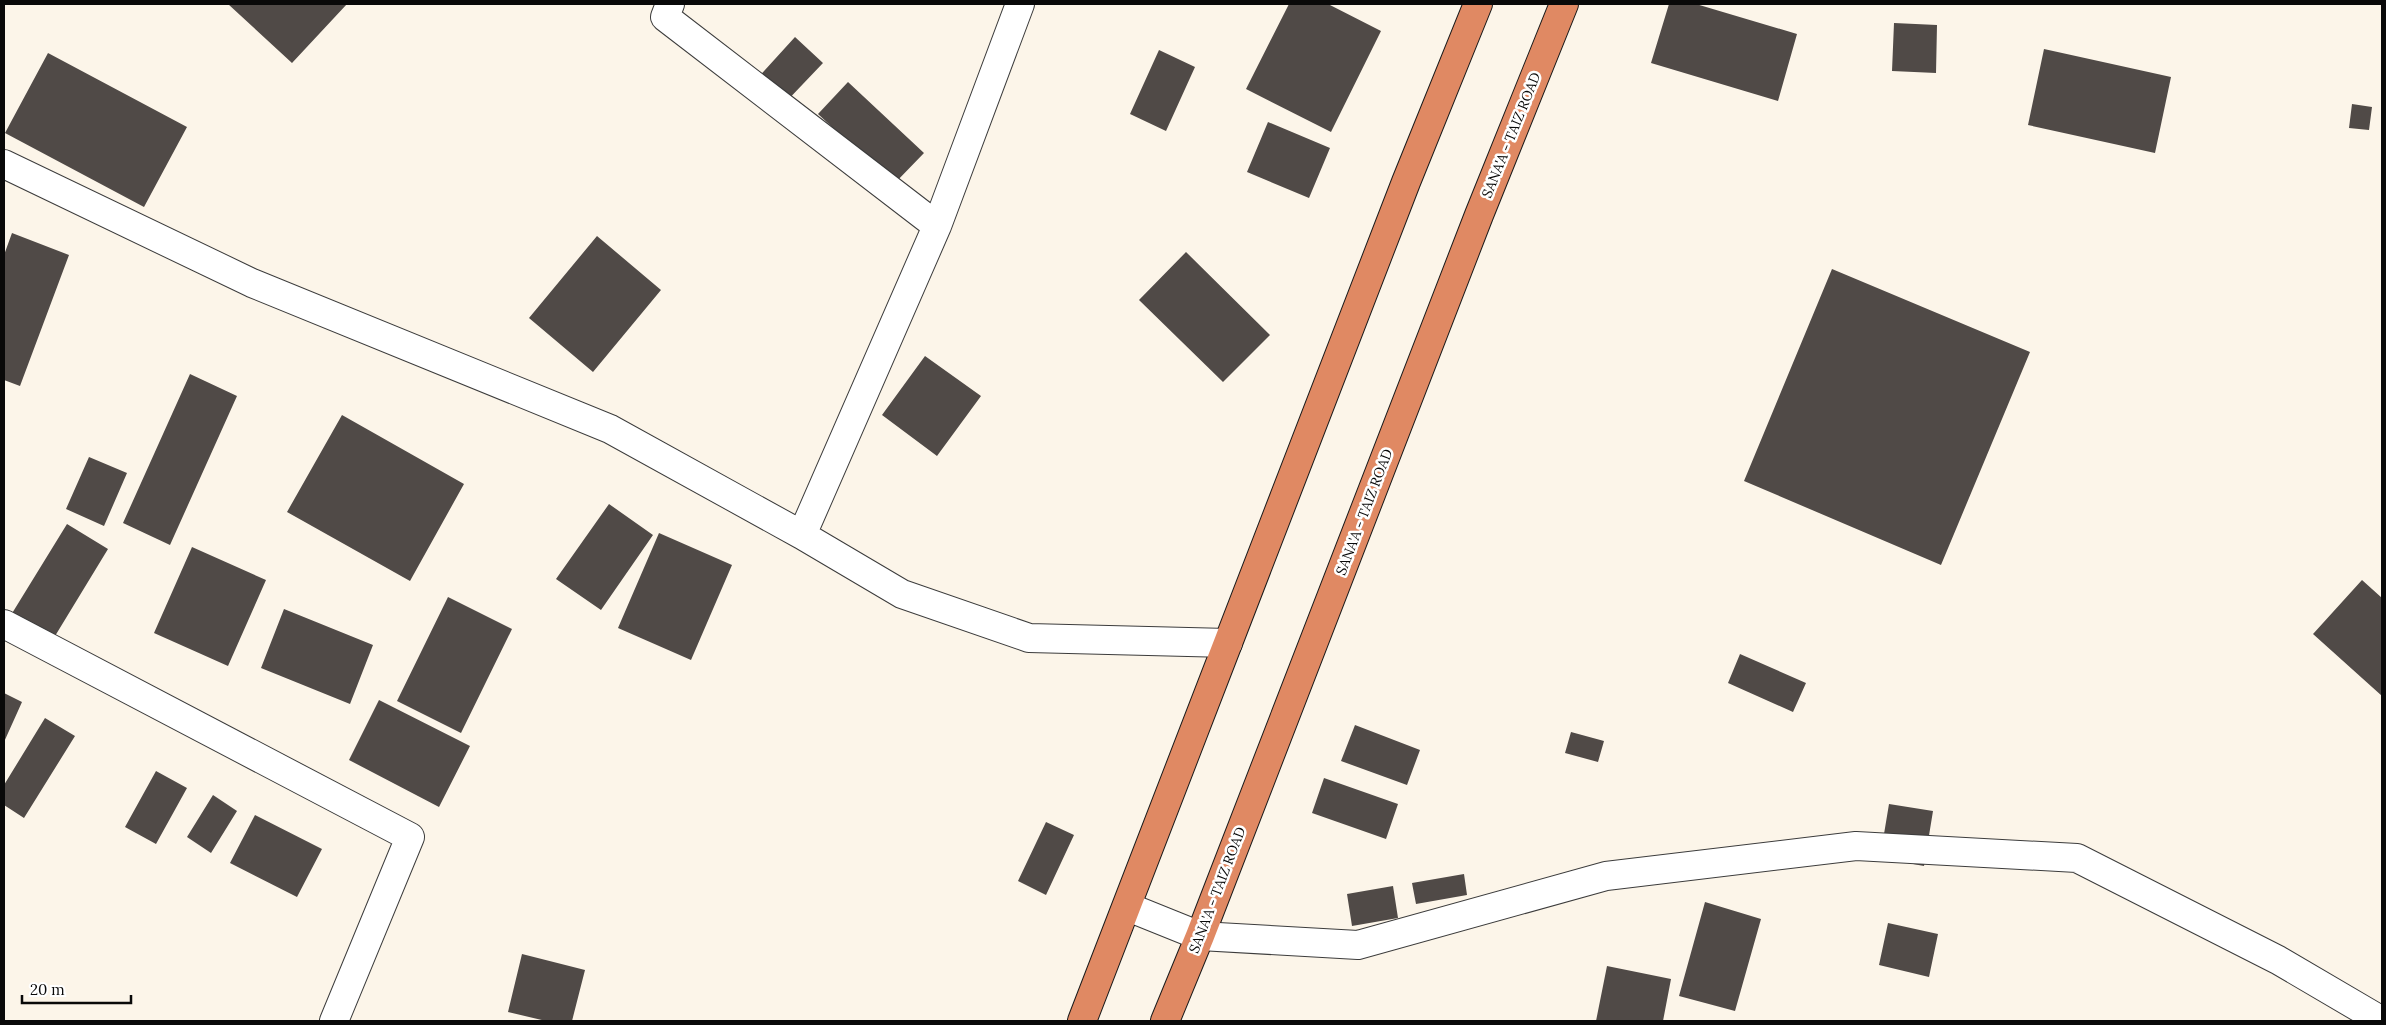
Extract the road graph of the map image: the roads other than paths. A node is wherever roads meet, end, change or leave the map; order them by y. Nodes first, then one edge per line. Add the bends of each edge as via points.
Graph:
1 (670, 4) edge
2 (1020, 4) edge
3 (1478, 4) edge
4 (1564, 4) edge
5 (4, 164) edge
6 (938, 226) junction
7 (802, 535) junction
8 (4, 624) edge
9 (1228, 643) junction
10 (1128, 906) junction
11 (1200, 936) junction
12 (334, 1021) edge
13 (1082, 1021) edge
14 (1165, 1021) edge
15 (2382, 1021) edge

1 - 6 street via 665,17
2 - 6 street
3 - 9 highway
4 - 11 highway, SANA'A - TAIZ ROAD via 1475,224
5 - 7 street via 252,283 610,429
6 - 7 street
7 - 9 street via 902,594 1029,638
8 - 12 street via 410,838
9 - 10 highway
10 - 11 street
10 - 13 highway
11 - 14 highway, SANA'A - TAIZ ROAD
11 - 15 street via 1358,945 1606,876 1856,846 2077,858 2278,960

